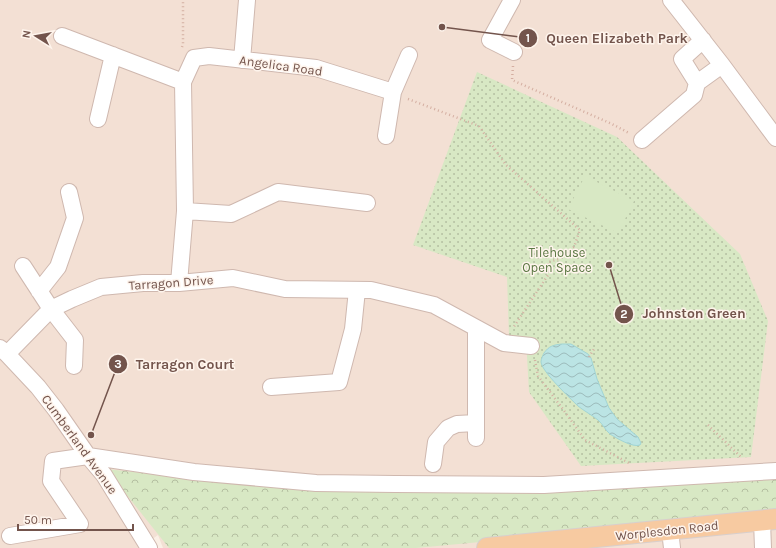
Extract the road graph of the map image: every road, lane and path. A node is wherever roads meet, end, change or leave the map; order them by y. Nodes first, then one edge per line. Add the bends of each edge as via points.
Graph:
1 (183, 0) edge
2 (247, 0) edge
3 (512, 0) edge
4 (671, 0) edge
5 (62, 36) dead end
6 (702, 40) junction
7 (181, 51) dead end
8 (514, 52) joint
9 (113, 55) junction
10 (409, 55) dead end
11 (242, 60) junction
12 (722, 65) junction
13 (183, 82) junction
14 (697, 83) junction
15 (393, 92) junction
16 (98, 119) dead end
17 (386, 136) dead end
18 (776, 138) edge
19 (642, 140) joint
20 (69, 192) dead end
21 (366, 203) dead end
22 (185, 212) junction
23 (23, 266) dead end
24 (179, 283) junction
25 (357, 290) junction
26 (39, 291) junction
27 (51, 309) junction
28 (476, 329) junction
29 (504, 343) junction
30 (531, 346) joint
31 (594, 349) dead end
32 (4, 351) edge
33 (588, 357) dead end
34 (74, 366) dead end
35 (272, 387) dead end
36 (708, 426) dead end
37 (88, 456) junction
38 (433, 464) dead end
39 (632, 465) dead end
40 (765, 472) edge
41 (769, 520) edge
42 (10, 536) dead end
43 (671, 539) edge
44 (149, 548) edge
45 (487, 548) edge
46 (762, 548) edge

1 - 7 path
2 - 11 street
3 - 8 street via 490,40
4 - 6 street
5 - 9 street
6 - 12 street
6 - 14 street via 682,59
8 - 19 path via 512,80
9 - 13 street
9 - 16 street
10 - 15 street
11 - 13 street, Angelica Road via 208,56 194,58
11 - 15 street, Angelica Road via 316,68
12 - 14 street
12 - 18 street
13 - 22 street, Angelica Road
14 - 19 street via 694,95
15 - 17 street
15 - 29 path via 479,126 506,165 580,230 574,247 559,260 548,262 548,275
20 - 26 street via 75,218 58,267
21 - 22 street via 278,192 231,214
22 - 24 street, Angelica Road
23 - 26 street
24 - 25 street, Tarragon Drive via 233,278 285,288
24 - 27 street, Tarragon Drive via 101,287
25 - 28 street, Tarragon Drive via 371,290 434,305
25 - 35 street via 353,330 339,382
26 - 27 street
27 - 32 street, Tarragon Drive
27 - 34 street via 75,340
28 - 29 street, Tarragon Drive
28 - 38 street via 476,431 457,424 448,428 436,442
29 - 30 street, Tarragon Drive
30 - 39 path via 538,376 585,440
31 - 33 path
32 - 37 street, Cumberland Avenue via 38,387
36 - 40 path
37 - 40 street via 194,472 316,483 544,485
37 - 42 street via 53,461 51,481 80,524
37 - 44 street, Cumberland Avenue via 104,475
41 - 43 main road, Worplesdon Road
41 - 46 street
43 - 45 main road, Worplesdon Road

